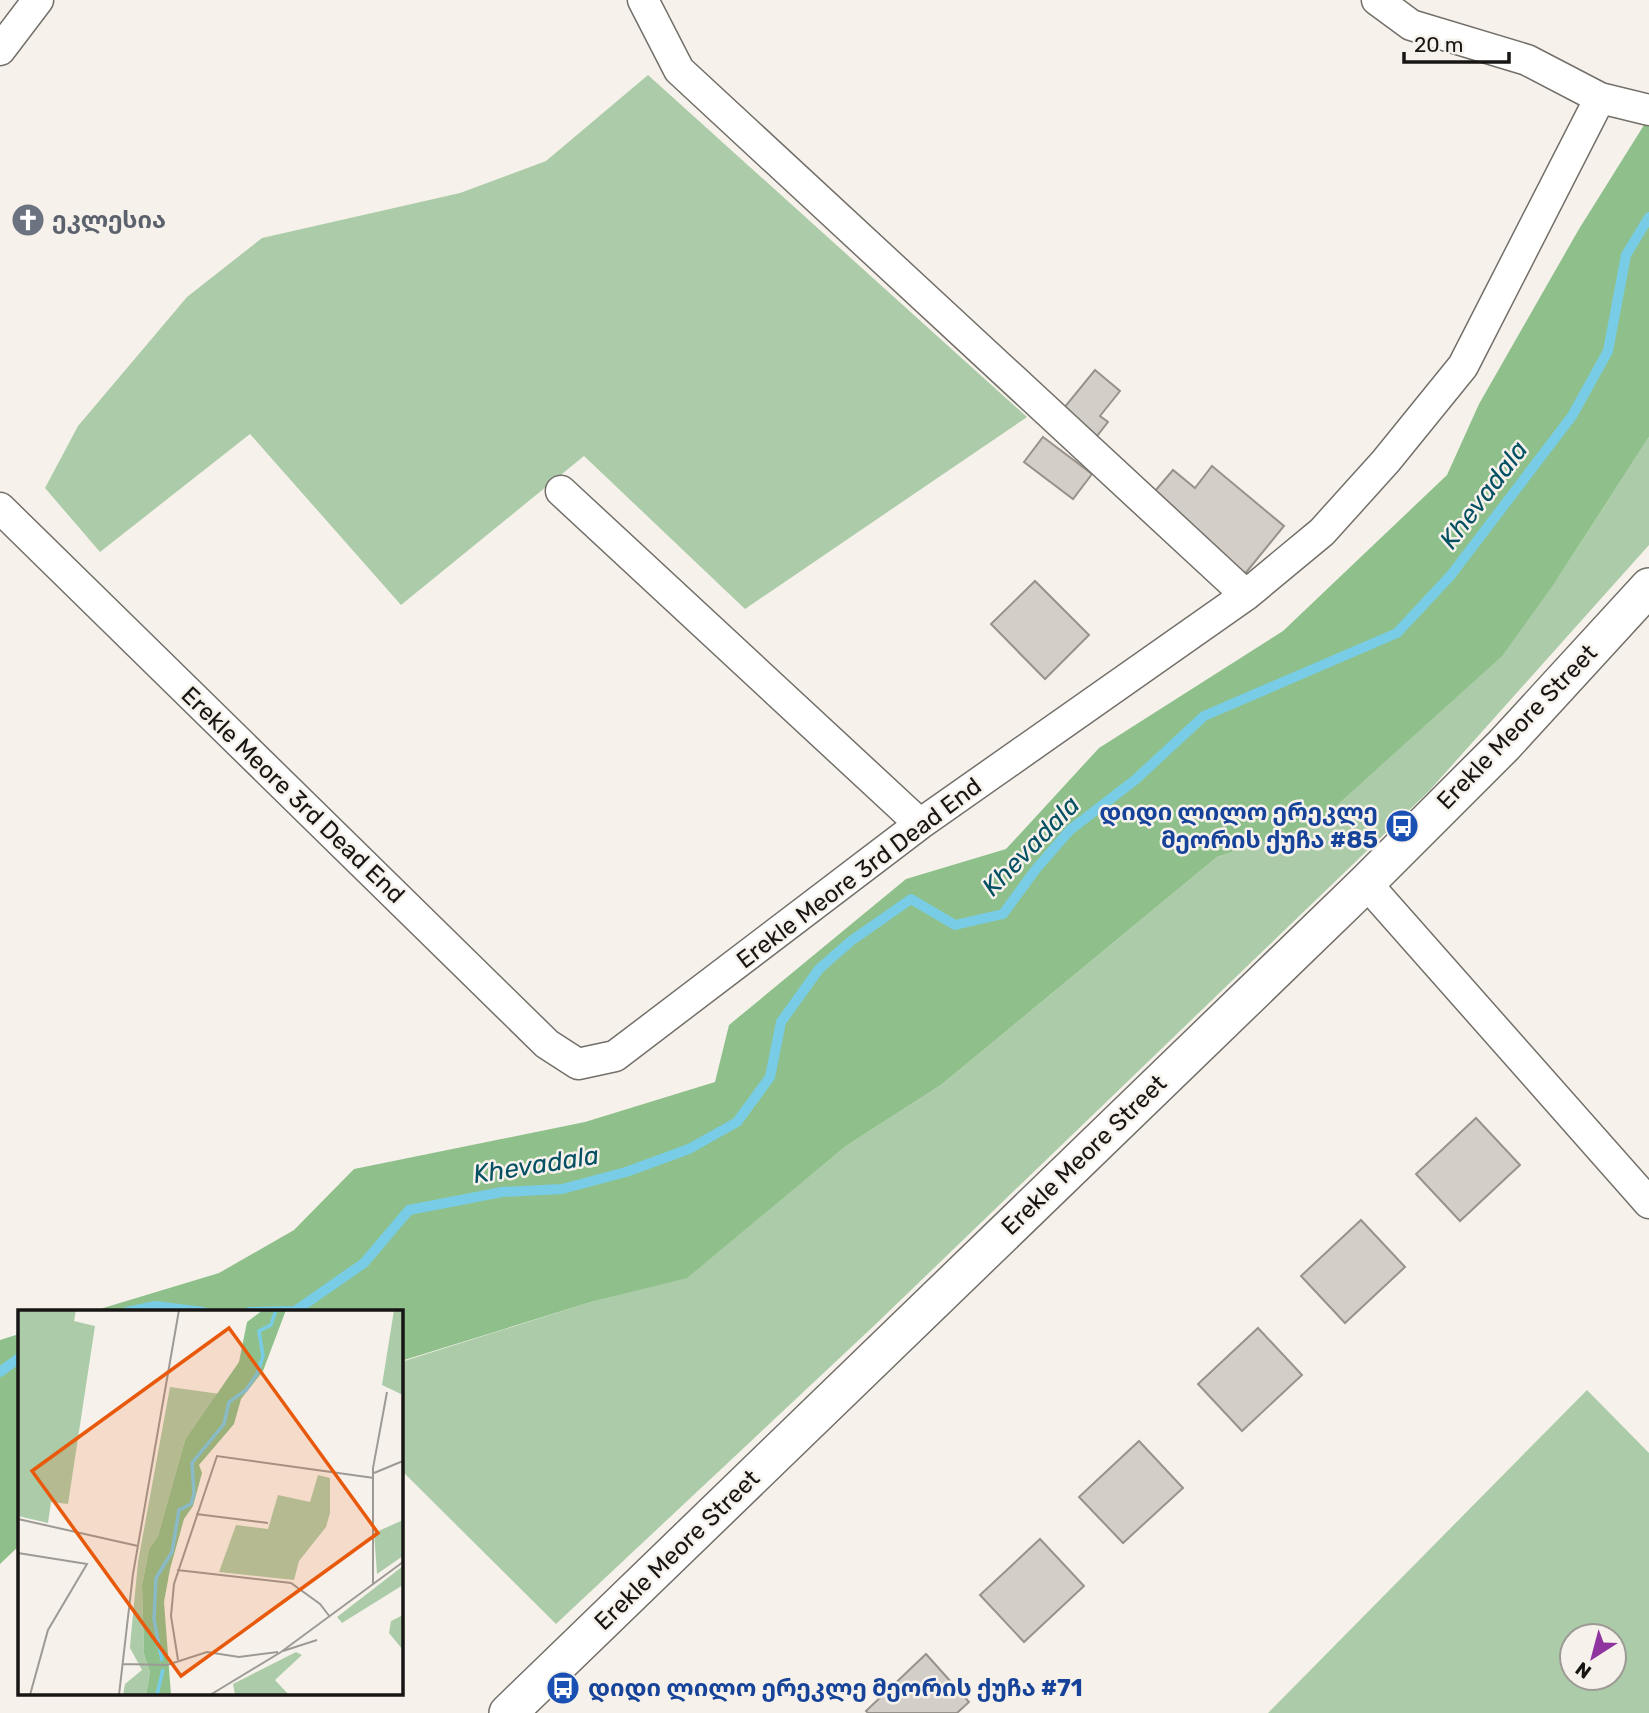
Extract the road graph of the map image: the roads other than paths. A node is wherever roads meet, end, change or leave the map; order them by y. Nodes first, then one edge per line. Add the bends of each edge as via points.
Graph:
1 (38, 0) edge
2 (643, 0) edge
3 (1377, 0) edge
4 (0, 50) edge
5 (1600, 98) junction
6 (1649, 110) edge
7 (561, 491) dead end
8 (0, 508) edge
9 (1649, 587) edge
10 (1246, 595) junction
11 (920, 824) junction
12 (1366, 883) junction
13 (1649, 1203) edge
14 (508, 1713) edge

1 - 4 street
2 - 10 street via 679,70
3 - 5 street via 1411,25 1527,60
5 - 6 street
5 - 10 street, Erekle Meore 3rd Dead End via 1463,366 1322,532
7 - 11 street
8 - 11 street, Erekle Meore 3rd Dead End via 547,1044 578,1064 615,1056
9 - 12 street, Erekle Meore Street via 1504,745
10 - 11 street, Erekle Meore 3rd Dead End
12 - 13 street
12 - 14 street, Erekle Meore Street

